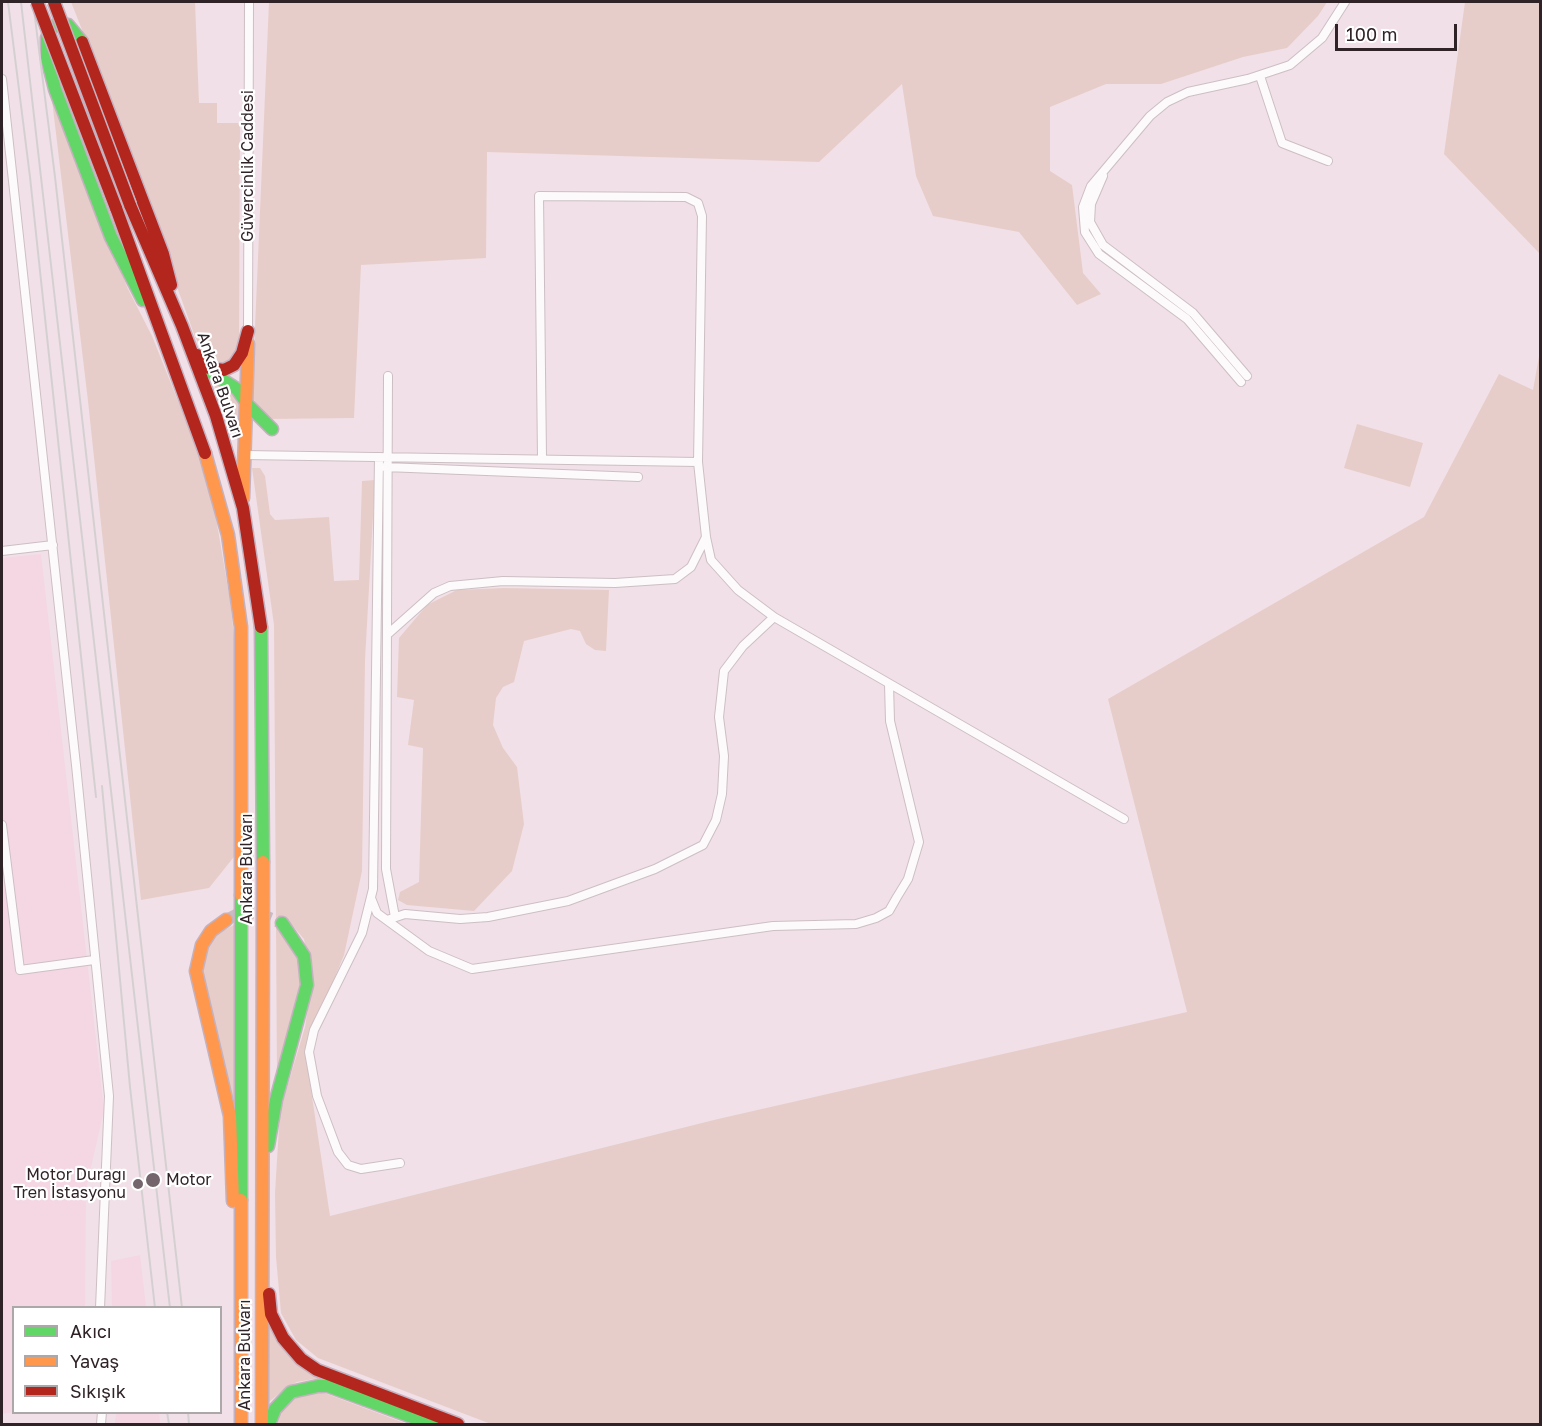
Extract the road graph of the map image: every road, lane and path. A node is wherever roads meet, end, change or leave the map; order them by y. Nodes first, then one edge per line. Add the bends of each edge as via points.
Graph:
1 (37, 2) edge
2 (54, 2) edge
3 (249, 2) edge
4 (1345, 2) edge
5 (1260, 76) junction
6 (2, 79) edge
7 (6, 144) edge
8 (1328, 161) dead end
9 (182, 326) junction
10 (248, 331) junction
11 (168, 348) junction
12 (200, 361) junction
13 (388, 376) dead end
14 (1244, 379) dead end
15 (248, 405) junction
16 (272, 429) dead end
17 (246, 455) junction
18 (379, 457) junction
19 (389, 457) junction
20 (542, 458) junction
21 (698, 462) junction
22 (379, 467) junction
23 (389, 467) junction
24 (638, 477) dead end
25 (243, 508) junction
26 (706, 537) junction
27 (52, 545) junction
28 (2, 551) edge
29 (774, 617) junction
30 (388, 633) junction
31 (889, 684) junction
32 (1124, 819) dead end
33 (2, 825) edge
34 (371, 898) junction
35 (391, 919) junction
36 (225, 920) tunnel mouth
37 (282, 923) tunnel mouth
38 (94, 960) junction
39 (400, 1163) dead end
40 (262, 1193) junction
41 (241, 1294) junction
42 (100, 1306) edge
43 (241, 1425) edge
44 (262, 1425) edge
45 (269, 1425) edge
46 (430, 1425) edge
47 (458, 1425) edge

1 - 11 main road, Ankara Bulvarı, bridge
2 - 9 main road, Ankara Bulvarı, bridge via 130,205
3 - 10 street, Güvercinlik Caddesi
4 - 5 street via 1312,48 1290,65
5 - 8 street via 1282,142
5 - 14 street via 1188,92 1167,102 1150,116 1090,186 1082,220 1099,254 1187,319
6 - 7 street
7 - 27 street
9 - 11 main road, Ankara Bulvarı via 163,254 83,44 68,25 59,24 51,28 46,38 55,89 111,237
9 - 12 main road
9 - 25 main road, Ankara Bulvarı via 216,416
10 - 12 main road via 234,365 216,370
10 - 15 main road
11 - 41 main road, Ankara Bulvarı via 200,436 228,536 241,627
12 - 15 main road via 237,389
13 - 19 street
15 - 16 main road
15 - 17 main road
17 - 18 street
17 - 25 main road
18 - 19 street
18 - 22 street
19 - 20 street
19 - 23 street
20 - 21 street
20 - 21 street via 539,196 686,196 698,203 702,216
21 - 26 street
22 - 23 street
22 - 34 street
23 - 24 street
23 - 30 street
25 - 40 main road, Ankara Bulvarı via 261,629
26 - 29 street via 711,560 738,590
26 - 30 street via 690,567 675,579 615,583 503,581 450,586 434,593
27 - 28 street
27 - 38 street
29 - 31 street
29 - 35 street via 743,646 724,671 719,717 724,756 722,794 717,820 703,845 655,869 568,901 488,917 460,919 405,914
30 - 35 street via 386,869
31 - 32 street
31 - 35 street via 890,721 920,842 908,879 889,911 876,918 856,924 773,926 472,969 429,951
33 - 38 street via 20,970
34 - 35 street via 377,913
34 - 39 street via 362,933 314,1030 309,1052 317,1096 338,1152 348,1165 361,1169
36 - 41 main road via 206,938 196,971 232,1130 234,1247
37 - 40 main road via 304,956 307,985 276,1100
38 - 42 street via 109,1096
40 - 44 main road, Ankara Bulvarı
40 - 47 main road via 269,1220 271,1314 291,1349 317,1370
41 - 43 main road, Ankara Bulvarı
45 - 46 main road via 275,1409 291,1392 318,1386 328,1386

